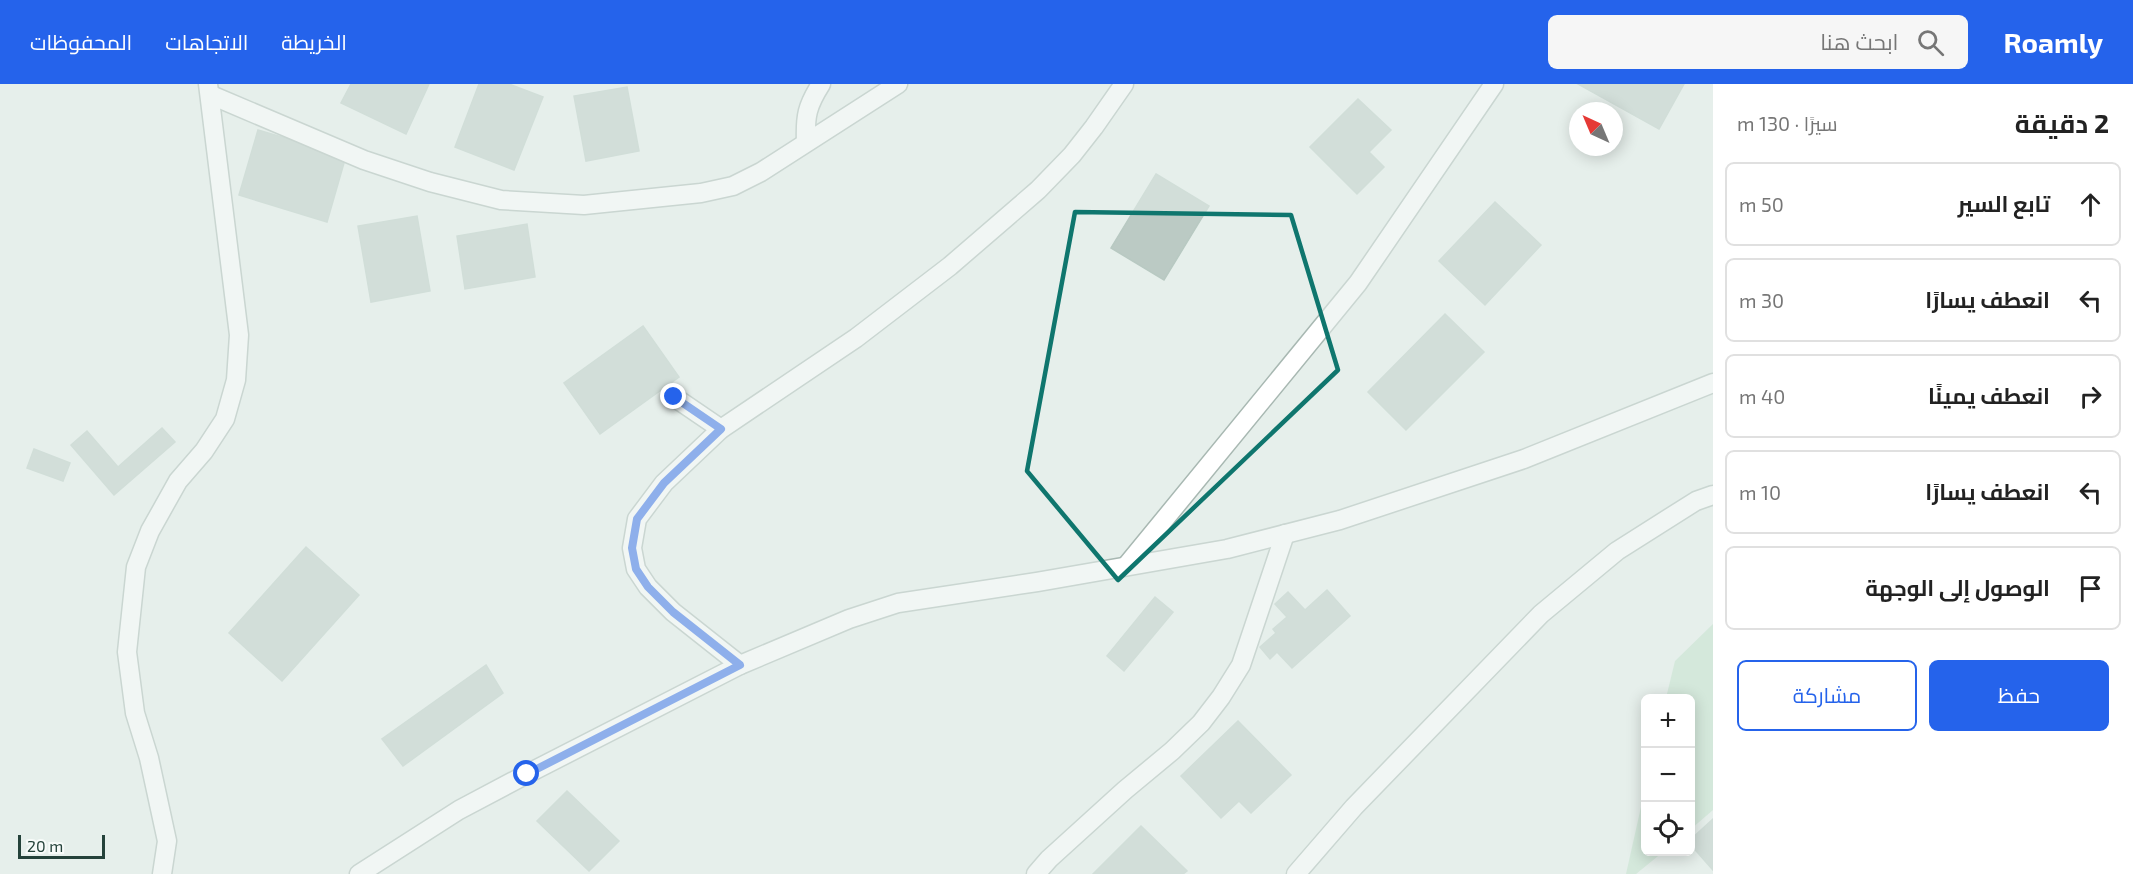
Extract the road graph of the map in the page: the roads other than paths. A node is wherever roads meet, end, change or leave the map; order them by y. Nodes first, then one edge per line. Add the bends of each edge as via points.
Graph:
1 (821, 84) edge
2 (898, 84) edge
3 (1124, 84) edge
4 (1494, 84) edge
5 (210, 89) edge
6 (806, 142) junction
7 (1713, 383) edge
8 (674, 397) dead end
9 (721, 429) junction
10 (1713, 495) edge
11 (1285, 534) junction
12 (1127, 565) junction
13 (740, 665) junction
14 (162, 874) edge
15 (359, 874) edge
16 (1036, 874) edge
17 (1296, 874) edge

1 - 6 street via 810,101
2 - 6 street
3 - 9 street via 1065,162 950,266 856,338
4 - 12 street via 1358,283
5 - 6 street via 364,160 501,200 584,205 701,193 742,182
5 - 14 street via 239,335 236,380 225,419 178,481 150,531 136,567 127,652 135,714 167,841
7 - 11 street via 1524,459 1340,520
8 - 9 street
9 - 13 street via 664,483 637,519 632,548 636,569 648,587
10 - 17 street via 1696,501 1617,550 1541,614 1354,807
11 - 12 street via 1227,549
11 - 16 street via 1241,665 1221,697 1172,751
12 - 13 street via 898,603 849,619
13 - 15 street via 459,810

